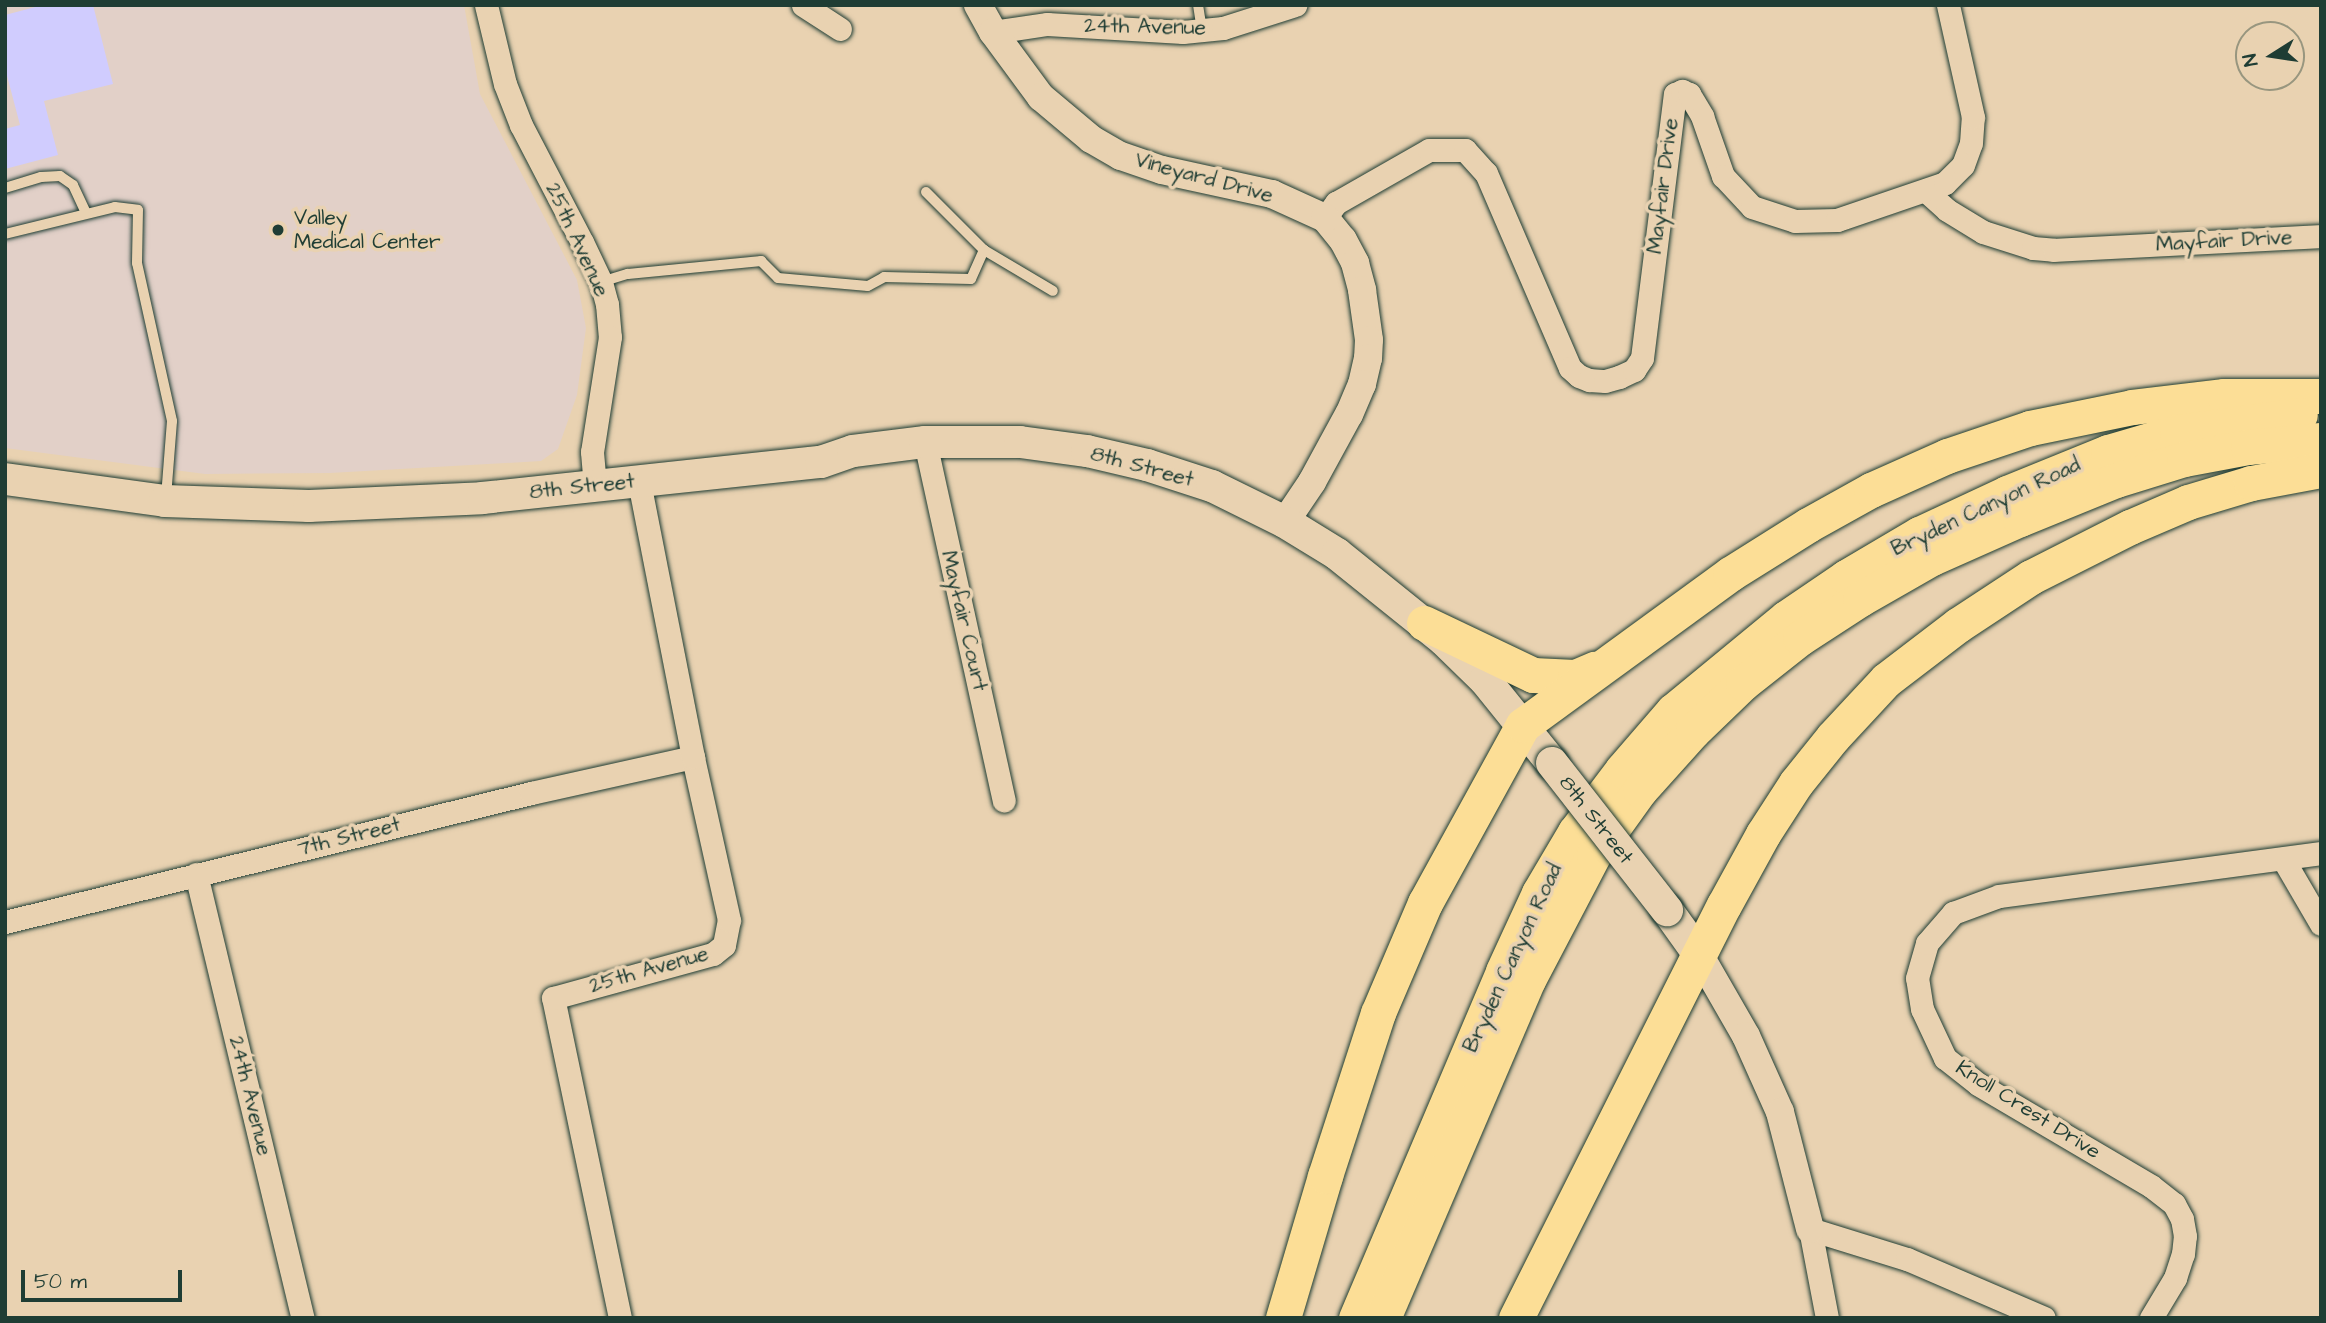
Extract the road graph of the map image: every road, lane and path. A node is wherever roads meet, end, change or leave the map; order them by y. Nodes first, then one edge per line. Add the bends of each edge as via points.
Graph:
1 (486, 5) edge
2 (803, 5) edge
3 (978, 5) edge
4 (1198, 5) edge
5 (1295, 5) edge
6 (1948, 5) edge
7 (840, 29) dead end
8 (1202, 30) junction
9 (993, 32) junction
10 (5, 188) edge
11 (1926, 191) junction
12 (926, 192) dead end
13 (86, 213) junction
14 (1325, 218) junction
15 (5, 234) edge
16 (2321, 236) edge
17 (984, 250) junction
18 (601, 282) junction
19 (1053, 291) dead end
20 (2321, 396) edge
21 (2321, 413) edge
22 (2321, 440) edge
23 (925, 442) junction
24 (2321, 470) edge
25 (5, 479) edge
26 (639, 481) junction
27 (595, 485) junction
28 (165, 501) junction
29 (1284, 522) junction
30 (1424, 623) junction
31 (1607, 664) junction
32 (1523, 726) junction
33 (693, 757) junction
34 (1004, 800) dead end
35 (2321, 853) edge
36 (2283, 859) junction
37 (196, 874) junction
38 (5, 922) edge
39 (2321, 924) edge
40 (1700, 956) junction
41 (1810, 1229) junction
42 (615, 1317) edge
43 (303, 1318) edge
44 (1283, 1318) edge
45 (1356, 1318) edge
46 (1383, 1318) edge
47 (1516, 1318) edge
48 (1827, 1318) edge
49 (2044, 1318) edge
50 (2151, 1318) edge

1 - 18 street, 25th Avenue via 505,84 521,125
2 - 7 street
3 - 9 street, Vineyard Drive
4 - 8 lane
5 - 8 street, 24th Avenue via 1235,25
6 - 11 street via 1973,130 1955,176
8 - 9 street, 24th Avenue via 1047,24
9 - 14 street, Vineyard Drive via 1041,97 1091,139 1121,156 1162,170 1272,194
10 - 13 lane via 60,176 74,185
11 - 14 street, Mayfair Drive via 1818,222 1795,221 1752,207 1723,176 1702,116 1689,94 1675,94 1642,358 1634,370 1605,381 1579,376 1570,368 1486,173 1465,149 1429,150 1336,204
11 - 16 street, Mayfair Drive via 1983,232 2033,248
12 - 17 lane
13 - 15 lane
13 - 28 lane via 115,207 138,210 137,263 172,421
14 - 29 street via 1355,263 1368,358 1349,414
17 - 18 lane via 971,279 884,277 868,286 855,285 778,278 761,261 628,274
17 - 19 lane
18 - 27 street, 25th Avenue via 610,337 594,429
20 - 31 main road via 2224,396 2132,407 2030,428 1947,456 1808,524 1730,574
21 - 45 main road, Bryden Canyon Road via 2177,432 2108,452 2007,493 1919,534 1846,577 1786,618 1673,711 1575,832 1539,893
22 - 46 main road, Bryden Canyon Road via 2184,459 2116,480 2020,519 1931,558 1860,598 1743,683 1640,790 1588,865 1528,981
23 - 26 main road, 8th Street via 853,451 821,462
23 - 29 main road, 8th Street via 1020,442 1087,451 1212,486
23 - 34 street, Mayfair Court
24 - 40 main road via 2200,498 2130,527 2031,578 1958,625 1886,680 1796,783 1737,881
25 - 28 main road, 8th Street
26 - 27 main road, 8th Street
26 - 33 street, 25th Avenue
27 - 28 main road, 8th Street via 410,503 247,506
29 - 30 main road, 8th Street via 1337,554
30 - 31 main road via 1533,675 1575,677
30 - 32 main road, 8th Street via 1485,680
31 - 32 main road
32 - 40 main road, 8th Street, bridge
32 - 44 main road via 1425,903 1378,1013
33 - 37 street, 7th Street
33 - 42 street, 25th Avenue via 729,920 723,945 713,954 553,998
35 - 36 street, Knoll Crest Drive
36 - 39 street
36 - 50 street, Knoll Crest Drive via 1999,896 1953,913 1927,943 1917,978 1922,1009 1945,1058 1978,1084 2174,1204 2182,1219 2183,1254 2175,1278
37 - 38 street, 7th Street
37 - 43 street, 24th Avenue
40 - 41 street, 8th Street via 1746,1036 1780,1112
40 - 47 main road
41 - 48 street, 8th Street
41 - 49 street via 1907,1259

